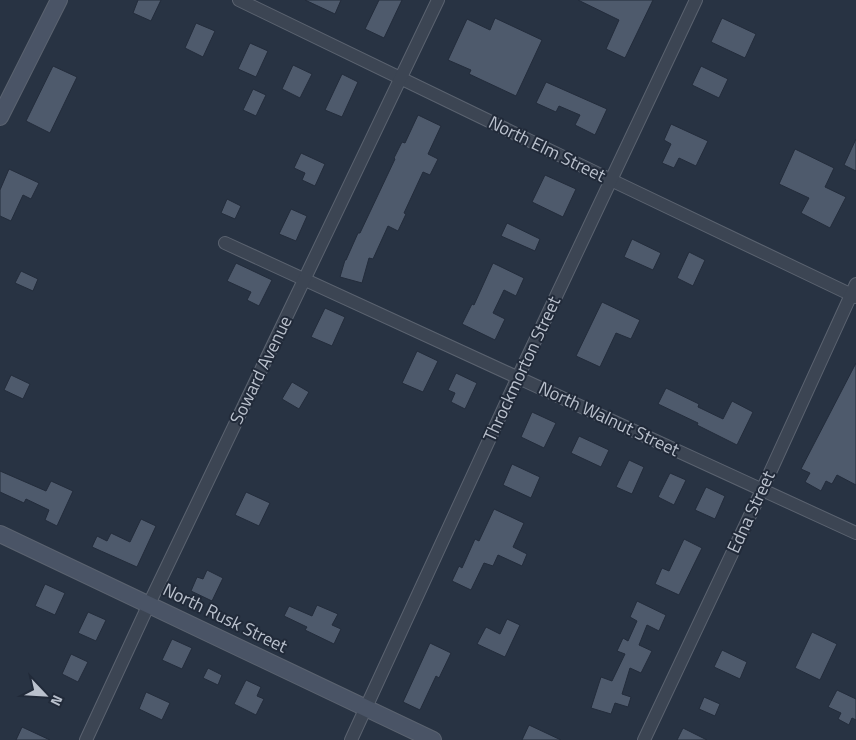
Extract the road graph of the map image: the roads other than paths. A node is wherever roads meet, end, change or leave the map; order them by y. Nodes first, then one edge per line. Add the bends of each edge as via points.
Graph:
1 (59, 0) edge
2 (239, 0) edge
3 (438, 0) edge
4 (696, 0) edge
5 (401, 78) junction
6 (0, 116) edge
7 (611, 180) junction
8 (225, 243) dead end
9 (304, 280) junction
10 (854, 292) edge
11 (518, 378) junction
12 (762, 490) junction
13 (856, 533) edge
14 (0, 534) edge
15 (149, 604) junction
16 (366, 708) junction
17 (86, 740) edge
18 (351, 740) edge
19 (433, 740) edge
20 (644, 740) edge

1 - 6 street
2 - 5 street, North Elm Street
3 - 5 street, Soward Avenue
4 - 7 street, Throckmorton Street
5 - 7 street, North Elm Street
5 - 9 street, Soward Avenue
7 - 10 street, North Elm Street
7 - 11 street, Throckmorton Street
8 - 9 street, North Walnut Street
9 - 11 street, North Walnut Street
9 - 15 street, Soward Avenue
10 - 12 street, Edna Street
11 - 12 street, North Walnut Street
11 - 16 street, Throckmorton Street
12 - 13 street, North Walnut Street
12 - 20 street, Edna Street
14 - 15 street, North Rusk Street
15 - 16 street, North Rusk Street
15 - 17 street, Soward Avenue
16 - 18 street, Throckmorton Street
16 - 19 street, North Rusk Street

